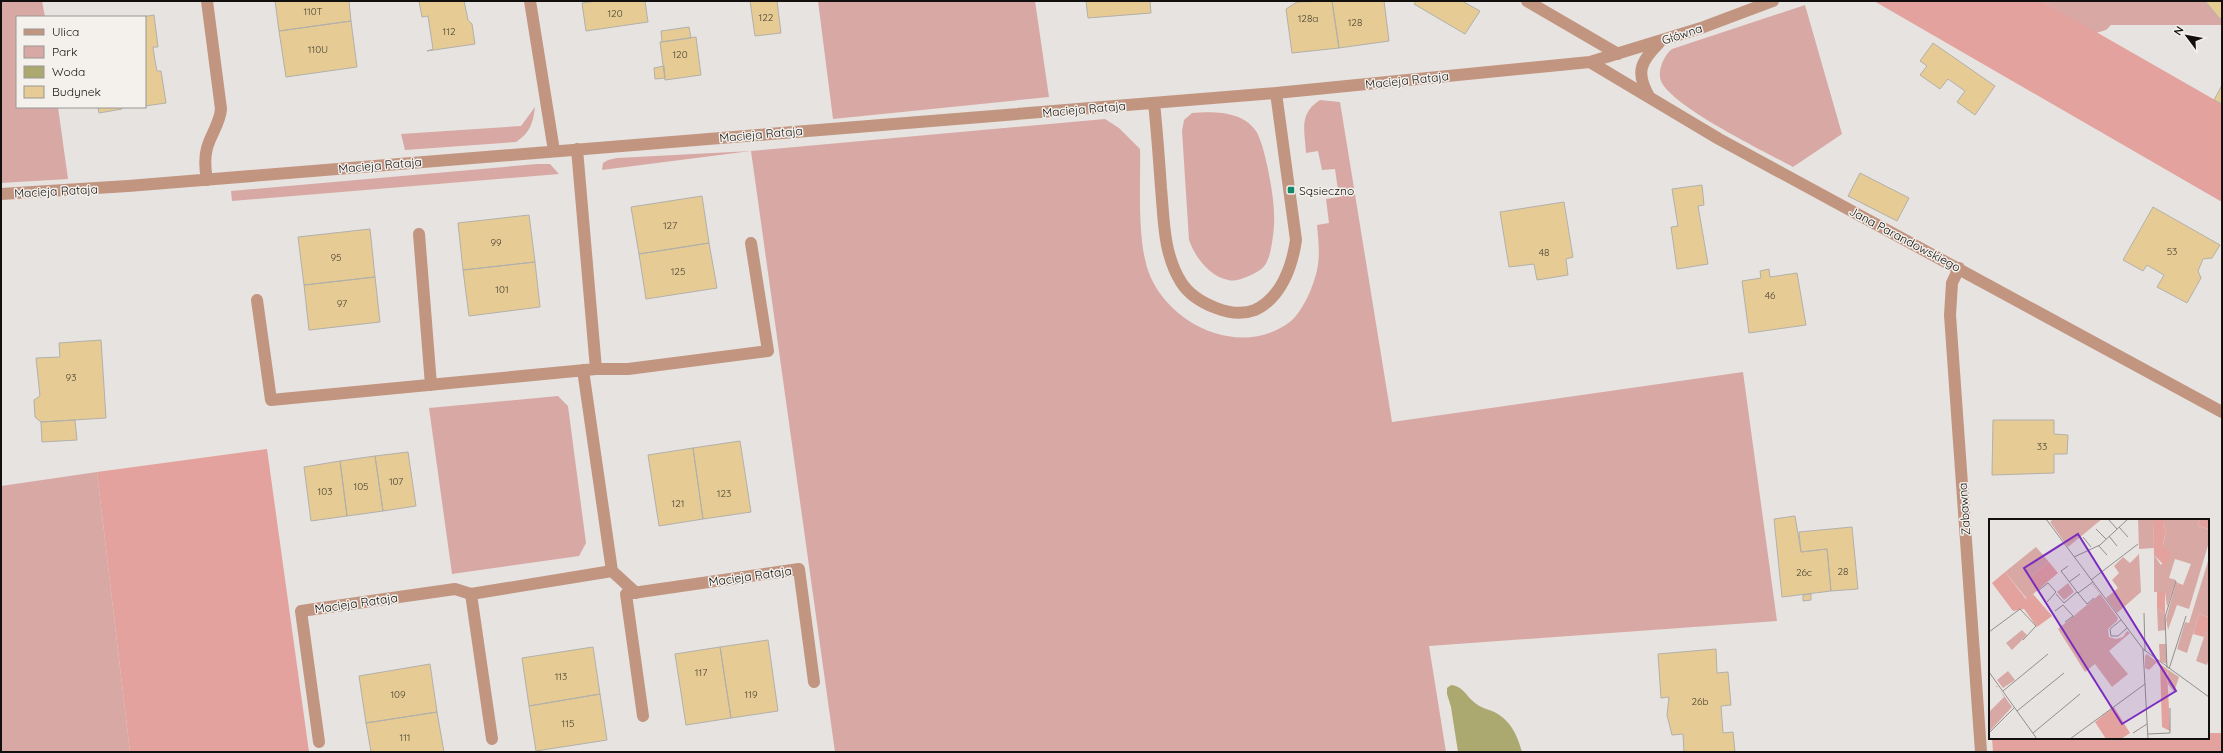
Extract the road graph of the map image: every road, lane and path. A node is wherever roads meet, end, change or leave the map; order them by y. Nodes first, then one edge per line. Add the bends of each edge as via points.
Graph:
1 (207, 1) edge
2 (530, 1) edge
3 (1527, 1) edge
4 (1773, 1) edge
5 (1660, 42) junction
6 (1618, 54) junction
7 (1590, 62) junction
8 (1276, 93) junction
9 (1651, 99) junction
10 (1154, 103) junction
11 (577, 149) junction
12 (554, 151) junction
13 (207, 180) junction
14 (1, 194) edge
15 (419, 234) dead end
16 (751, 243) dead end
17 (1959, 268) junction
18 (257, 300) dead end
19 (596, 369) junction
20 (583, 370) junction
21 (431, 385) junction
22 (2222, 412) edge
23 (612, 571) junction
24 (636, 593) junction
25 (471, 594) junction
26 (814, 682) dead end
27 (643, 716) dead end
28 (492, 739) dead end
29 (319, 742) dead end
30 (1981, 752) edge

1 - 13 street via 221,109 220,118 207,148
2 - 12 street
3 - 6 street
4 - 5 street, Główna
5 - 6 street, Główna
5 - 9 street via 1646,56 1642,65 1642,82
6 - 7 street, Główna
7 - 8 street, Macieja Rataja
7 - 9 street, Jana Parandowskiego
8 - 10 street, Macieja Rataja
8 - 10 street via 1296,240 1292,263 1280,287 1265,305 1247,313 1228,312 1206,304 1181,283 1166,242
9 - 17 street, Jana Parandowskiego via 1719,139
10 - 11 street, Macieja Rataja
11 - 12 street, Macieja Rataja
11 - 19 street
12 - 13 street, Macieja Rataja
13 - 14 street, Macieja Rataja
15 - 21 street
16 - 19 street via 768,351 628,370
17 - 22 street, Jana Parandowskiego
17 - 30 street, Zabawna via 1952,283 1950,315
18 - 21 street via 271,400
19 - 20 street
20 - 21 street
20 - 23 street
23 - 24 street
23 - 25 street, Macieja Rataja
24 - 26 street, Macieja Rataja via 799,569
24 - 27 street via 626,594
25 - 28 street
25 - 29 street, Macieja Rataja via 455,589 301,611

